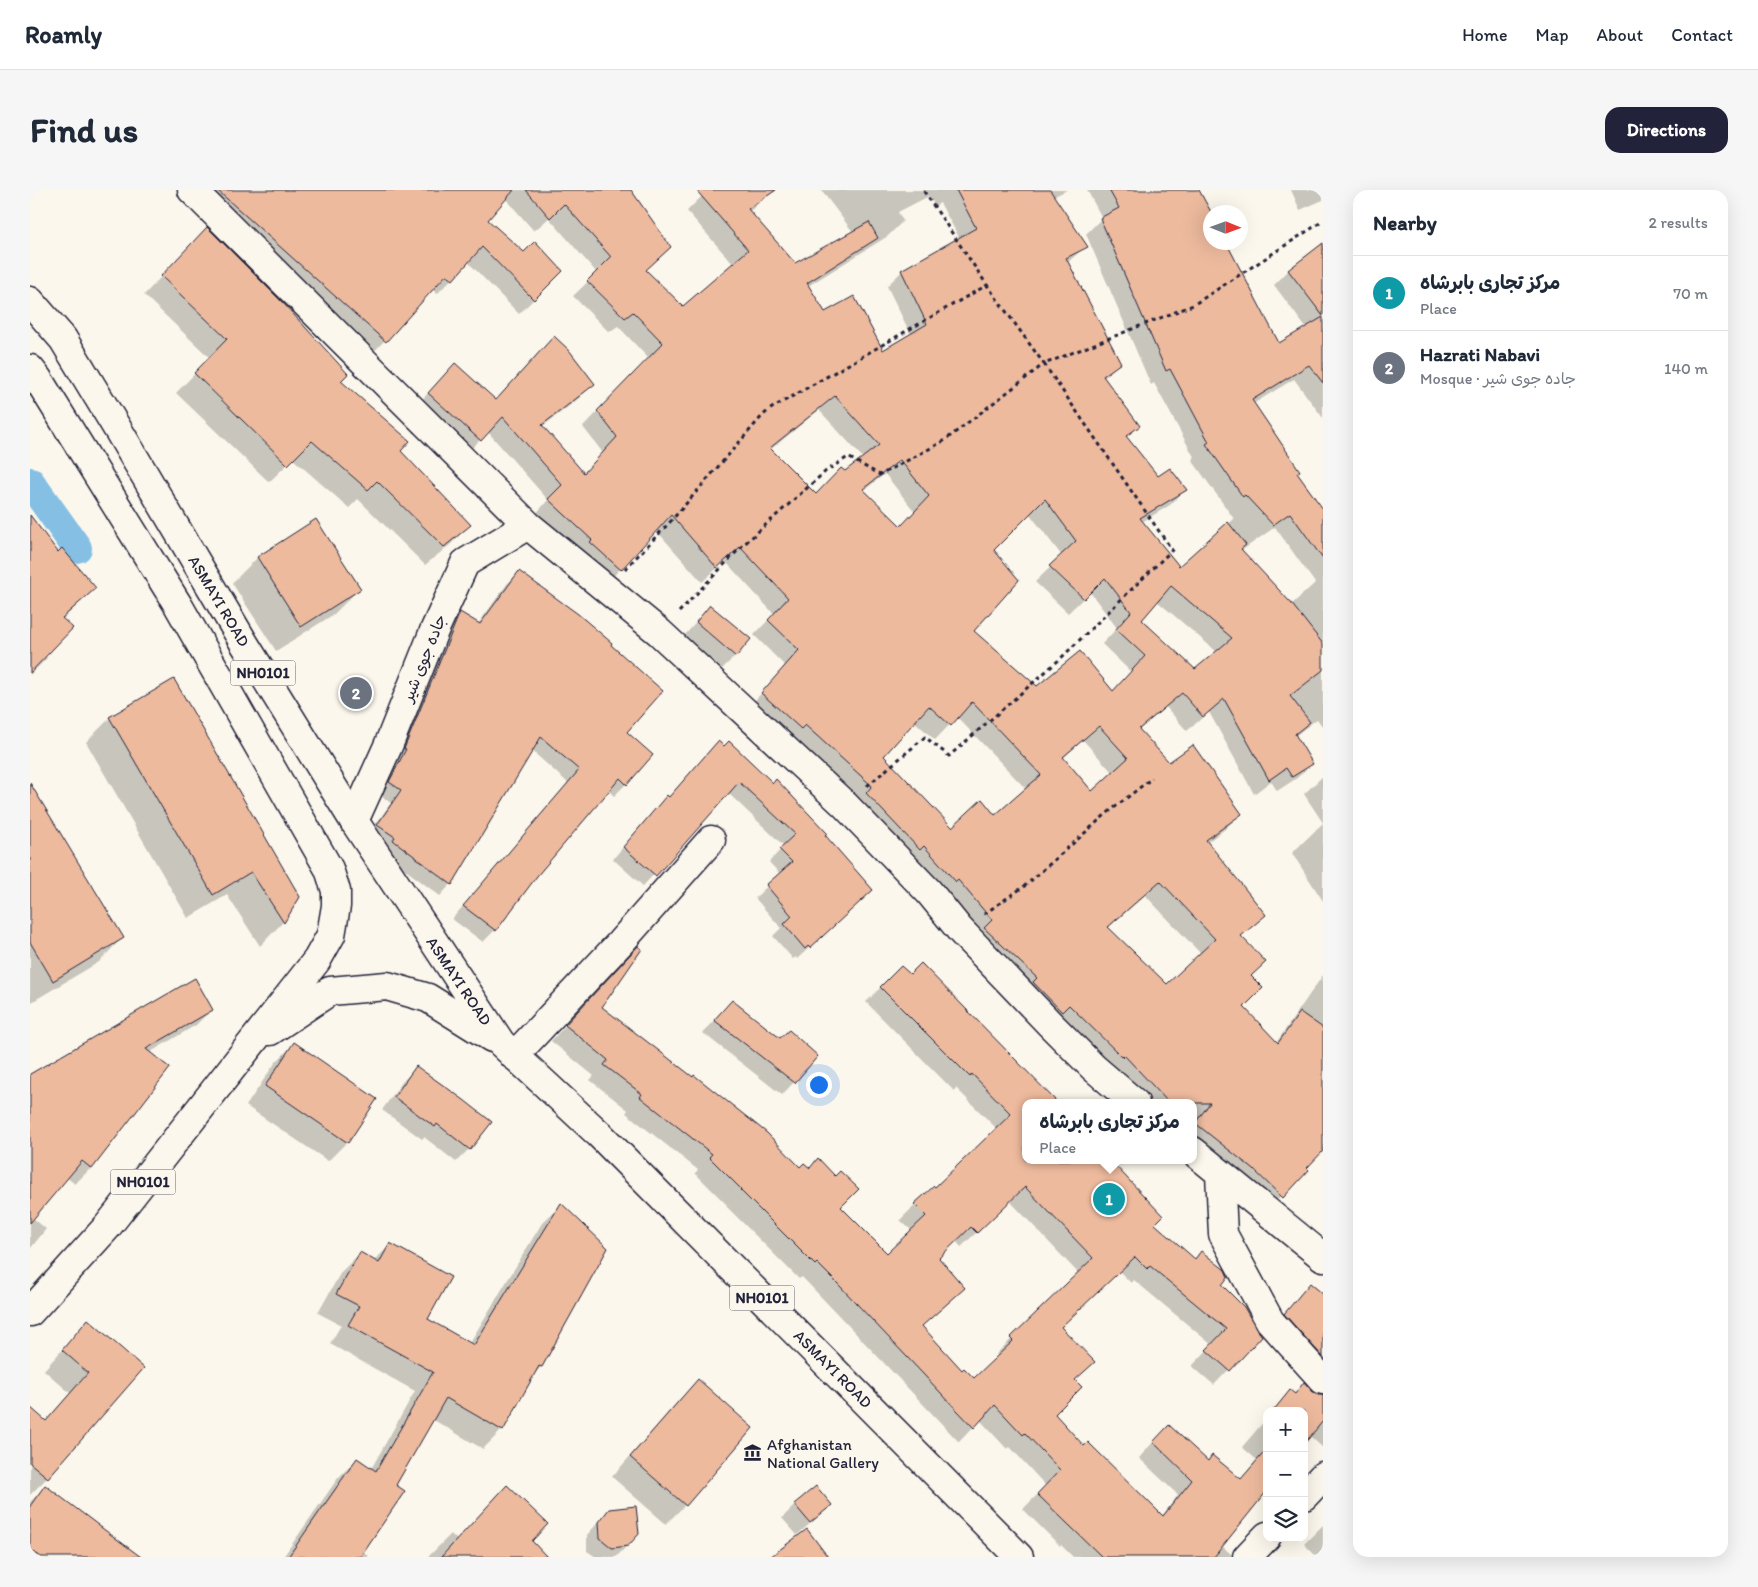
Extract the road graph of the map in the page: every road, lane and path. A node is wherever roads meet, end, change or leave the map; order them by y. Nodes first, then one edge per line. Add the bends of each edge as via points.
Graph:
1 (192, 190) edge
2 (923, 190) edge
3 (1323, 221) edge
4 (986, 285) junction
5 (30, 301) edge
6 (1044, 364) junction
7 (30, 369) edge
8 (528, 525) junction
9 (606, 590) junction
10 (659, 632) junction
11 (1152, 778) dead end
12 (845, 805) junction
13 (354, 821) junction
14 (710, 840) dead end
15 (960, 930) junction
16 (248, 1046) junction
17 (507, 1049) junction
18 (1130, 1099) edge
19 (1197, 1154) edge
20 (1220, 1174) junction
21 (1323, 1257) edge
22 (30, 1312) edge
23 (1323, 1380) edge
24 (1323, 1476) edge
25 (1308, 1492) edge
26 (1263, 1540) edge
27 (1019, 1557) edge
28 (1247, 1557) edge

1 - 8 main road
2 - 4 path
3 - 6 path via 1193,305
4 - 6 path
4 - 9 path via 772,408
5 - 13 main road, ASMAYI ROAD / NH0101 via 63,340
6 - 10 path via 944,441 880,475 848,457 826,471 742,546
6 - 12 path via 1172,550 1059,660 949,756 926,737
7 - 16 main road, NH0101 via 178,606 329,869 336,891 330,935 317,960
8 - 9 main road
8 - 13 main road, جاده جوی شیر via 465,563
9 - 10 main road
10 - 12 main road
11 - 15 path via 1026,886
12 - 15 main road via 930,892
13 - 17 main road, ASMAYI ROAD / NH0101
14 - 17 main road via 620,943
15 - 18 main road via 1094,1068
16 - 17 main road via 330,991 387,986 428,998
16 - 22 main road, NH0101 via 107,1227
17 - 27 main road, ASMAYI ROAD / NH0101 via 600,1134
19 - 20 main road
20 - 21 main road
20 - 23 main road via 1223,1234 1270,1321
24 - 25 main road
26 - 28 main road

